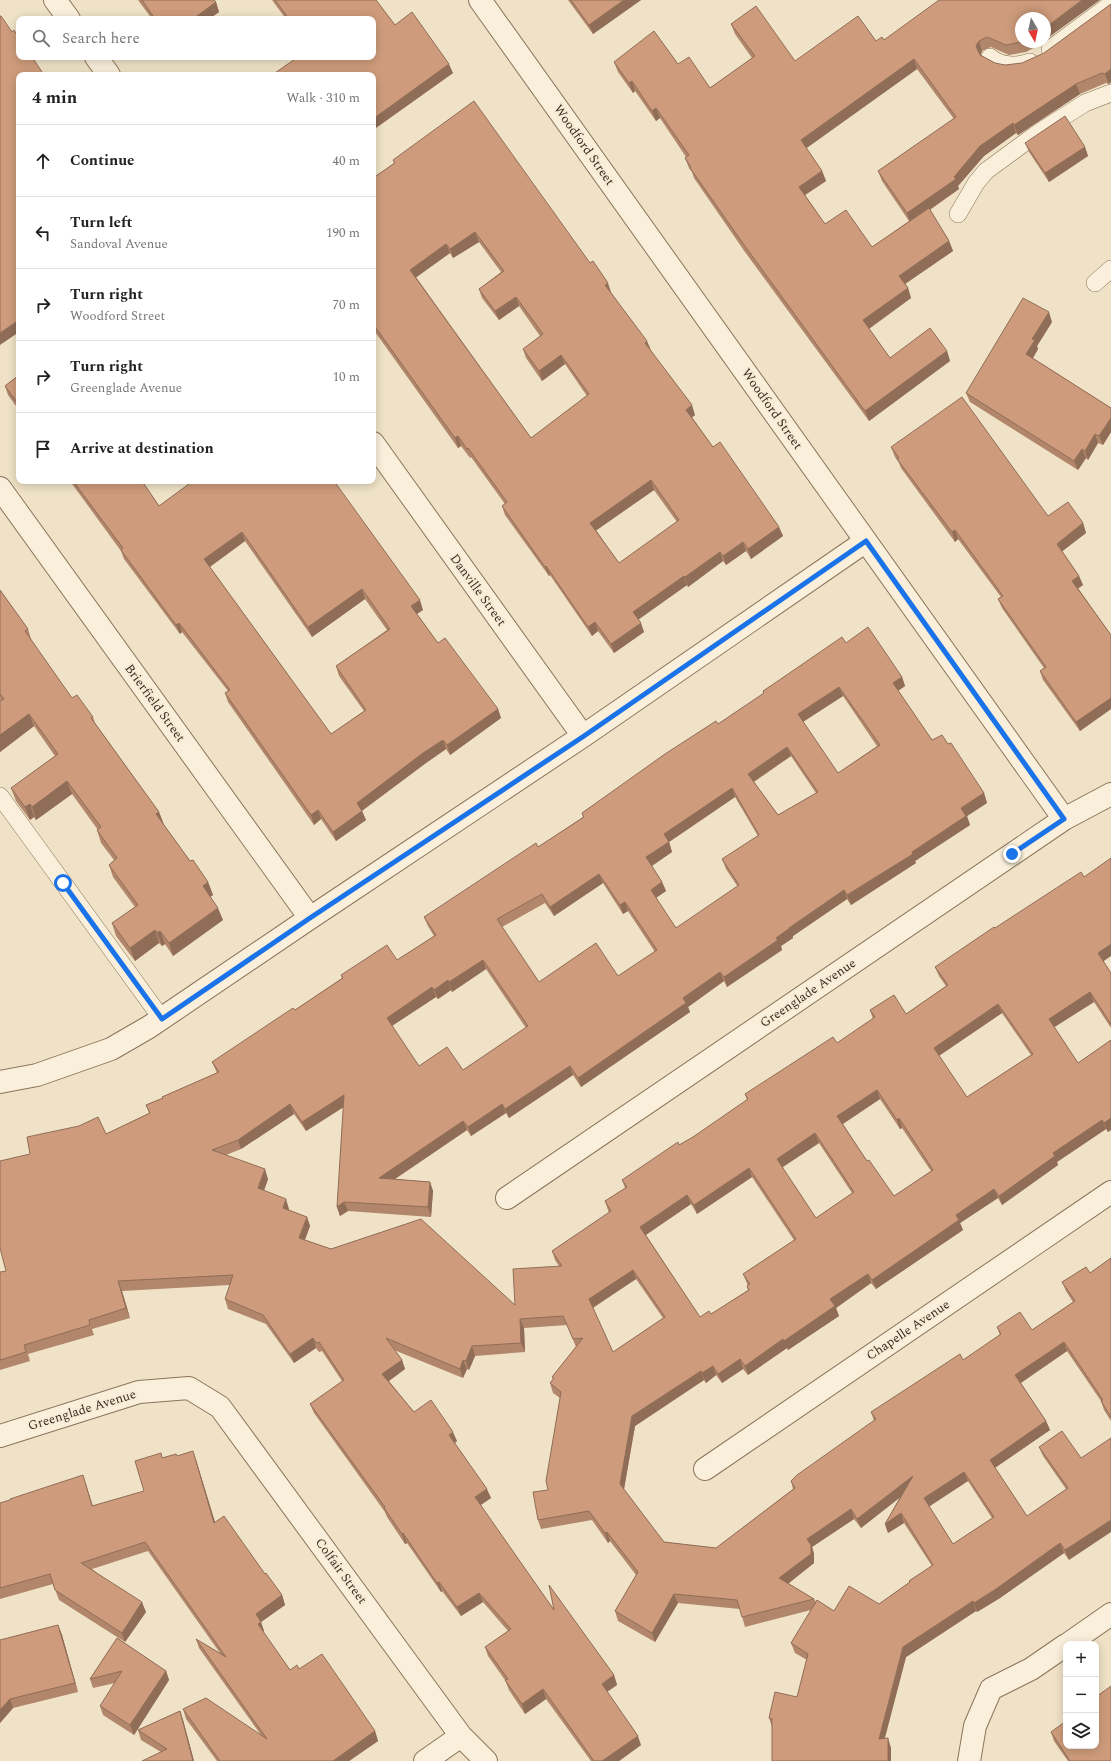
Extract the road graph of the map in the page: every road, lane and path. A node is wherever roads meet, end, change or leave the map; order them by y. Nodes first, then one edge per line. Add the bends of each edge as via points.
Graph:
1 (55, 0) edge
2 (480, 0) edge
3 (1111, 4) edge
4 (67, 16) edge
5 (990, 57) dead end
6 (98, 60) edge
7 (107, 72) edge
8 (1111, 93) edge
9 (958, 214) dead end
10 (1111, 269) edge
11 (1095, 282) dead end
12 (376, 447) edge
13 (0, 488) edge
14 (866, 541) junction
15 (584, 736) junction
16 (1111, 794) edge
17 (0, 796) edge
18 (1064, 819) junction
19 (310, 918) junction
20 (162, 1019) junction
21 (0, 1082) edge
22 (1111, 1192) edge
23 (507, 1198) dead end
24 (189, 1388) joint
25 (0, 1436) edge
26 (705, 1469) dead end
27 (1111, 1614) edge
28 (1073, 1641) edge
29 (1063, 1648) edge
30 (461, 1736) junction
31 (426, 1761) edge
32 (486, 1761) edge
33 (969, 1761) edge

1 - 4 street
2 - 14 street, Woodford Street
3 - 5 lane via 1042,55 1024,64 996,63
6 - 7 street
8 - 9 lane via 1086,103 1035,135 986,171
10 - 11 lane
12 - 15 street, Danville Street
13 - 19 street, Brierfield Street
14 - 15 street
14 - 18 street, Woodford Street
15 - 19 street
16 - 18 street, Greenglade Avenue
17 - 20 lane
18 - 23 street, Greenglade Avenue
19 - 20 street
20 - 21 street via 111,1049 37,1075
22 - 26 street, Chapelle Avenue
24 - 25 street, Greenglade Avenue via 139,1392
24 - 30 street, Colfair Street via 220,1407
27 - 28 street
29 - 33 street via 1031,1669 991,1689 974,1726
30 - 31 street
30 - 32 street, Colfair Street

